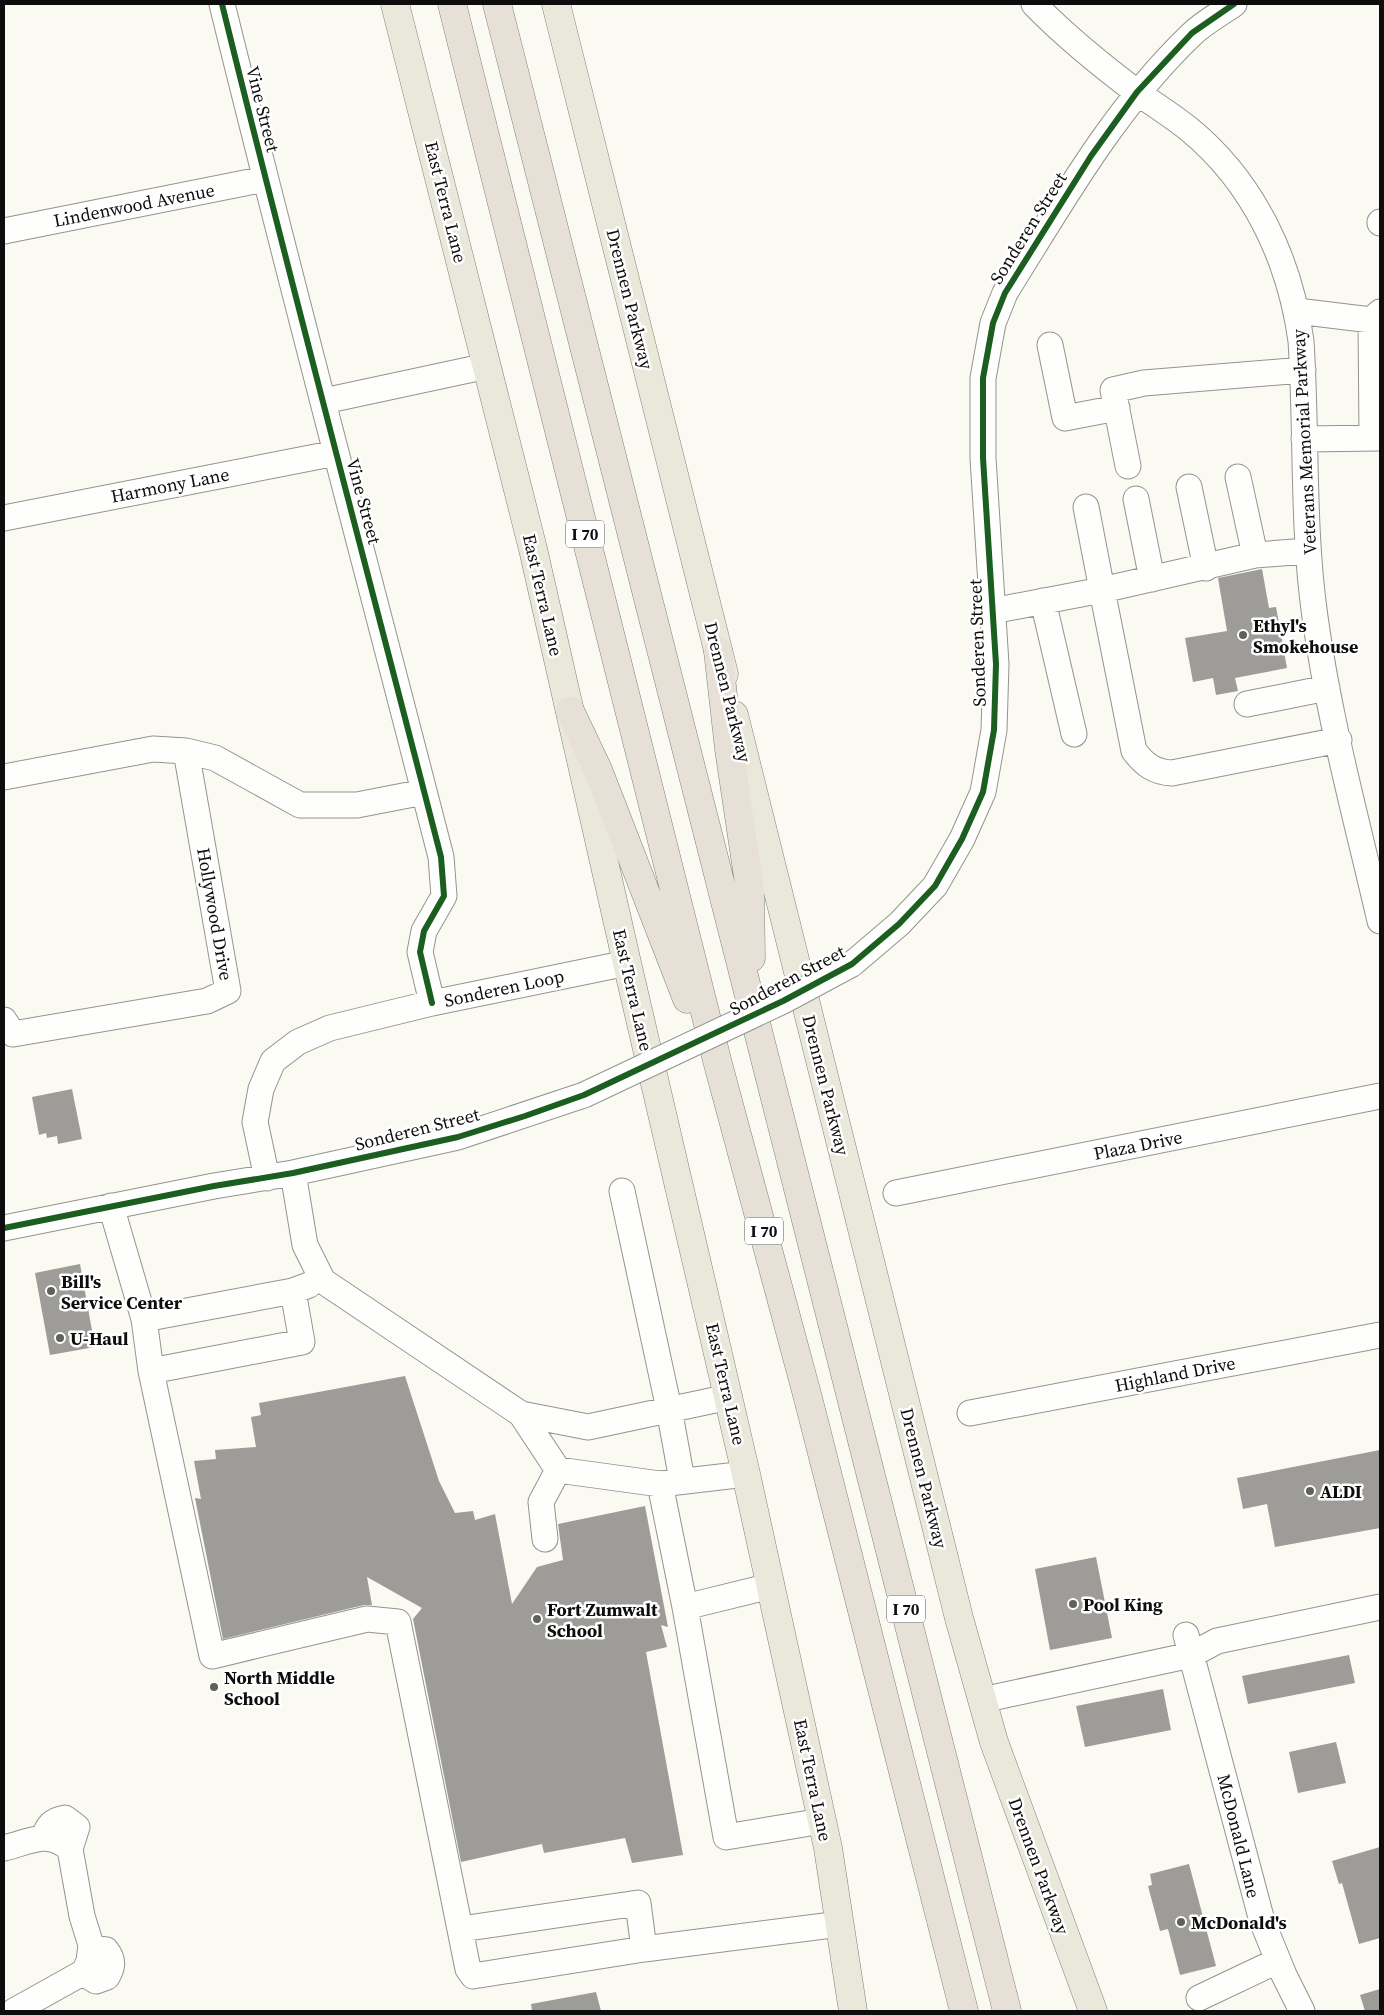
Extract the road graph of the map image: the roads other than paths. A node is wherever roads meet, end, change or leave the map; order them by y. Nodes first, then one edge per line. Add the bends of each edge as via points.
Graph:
1 (222, 4) edge
2 (395, 4) edge
3 (452, 4) edge
4 (497, 4) edge
5 (556, 4) edge
6 (1034, 4) edge
7 (1234, 4) edge
8 (1137, 92) junction
9 (265, 180) junction
10 (4, 231) edge
11 (1297, 312) junction
12 (1376, 316) edge
13 (1050, 345) dead end
14 (487, 366) junction
15 (1303, 370) junction
16 (324, 401) junction
17 (1117, 408) junction
18 (1376, 438) edge
19 (1304, 439) junction
20 (336, 453) junction
21 (1128, 466) dead end
22 (1238, 477) dead end
23 (1189, 487) dead end
24 (1136, 499) dead end
25 (1086, 507) dead end
26 (4, 518) edge
27 (1307, 551) junction
28 (1255, 555) junction
29 (1206, 568) junction
30 (1152, 579) junction
31 (1102, 590) junction
32 (1043, 601) junction
33 (992, 612) junction
34 (718, 651) junction
35 (1327, 688) junction
36 (1247, 704) dead end
37 (570, 711) junction
38 (1074, 734) dead end
39 (1339, 740) junction
40 (186, 751) junction
41 (4, 777) edge
42 (424, 792) junction
43 (1380, 921) edge
44 (627, 963) junction
45 (752, 1002) junction
46 (432, 1003) junction
47 (4, 1020) edge
48 (718, 1064) junction
49 (1380, 1096) edge
50 (293, 1173) junction
51 (267, 1178) junction
52 (622, 1191) dead end
53 (896, 1193) dead end
54 (111, 1206) junction
55 (4, 1228) edge
56 (323, 1281) junction
57 (293, 1291) junction
58 (144, 1319) junction
59 (1380, 1334) edge
60 (151, 1371) junction
61 (728, 1397) junction
62 (669, 1409) junction
63 (521, 1414) junction
64 (970, 1414) dead end
65 (558, 1470) junction
66 (746, 1474) junction
67 (671, 1482) junction
68 (545, 1539) dead end
69 (771, 1586) junction
70 (686, 1607) junction
71 (1380, 1607) edge
72 (1188, 1645) junction
73 (982, 1700) junction
74 (822, 1821) junction
75 (4, 1848) edge
76 (840, 1924) junction
77 (460, 1929) junction
78 (632, 1951) junction
79 (1277, 1960) junction
80 (1199, 1998) dead end
81 (14, 2011) edge
82 (853, 2011) edge
83 (964, 2011) edge
84 (1007, 2011) edge
85 (1093, 2011) edge
86 (1302, 2011) edge

1 - 9 street, Vine Street
2 - 14 main road, East Terra Lane
3 - 48 highway, I 70
4 - 45 highway, I 70
5 - 34 main road, Drennen Parkway
6 - 8 street, Veterans Memorial Parkway via 1050,21
7 - 8 street, Sonderen Street via 1192,33
8 - 11 street, Veterans Memorial Parkway via 1191,131 1237,178 1266,224 1283,262
8 - 33 street, Sonderen Street via 1091,156 1005,293 993,323 983,378 983,458
9 - 10 street, Lindenwood Avenue
9 - 16 street, Vine Street
11 - 12 street
11 - 15 street, Veterans Memorial Parkway
12 - 18 street
13 - 17 street via 1065,418
14 - 16 street
14 - 37 main road, East Terra Lane via 534,549
15 - 17 street via 1144,382 1113,390
15 - 19 street, Veterans Memorial Parkway
16 - 20 street, Vine Street
17 - 21 street
18 - 19 street
19 - 27 street, Veterans Memorial Parkway
20 - 26 street, Harmony Lane
20 - 42 street, Vine Street
22 - 28 street
23 - 29 street
24 - 30 street
25 - 31 street
27 - 28 street
27 - 35 street, Veterans Memorial Parkway
28 - 29 street
29 - 30 street
30 - 31 street
31 - 32 street
31 - 39 street via 1134,751 1143,763 1158,772 1172,773
32 - 33 street
32 - 38 street
33 - 50 street, Sonderen Street, bridge via 996,664 994,730 983,792 962,839 935,886 899,924 852,964 783,1001 584,1096 458,1137
34 - 45 highway via 750,890
34 - 73 main road, Drennen Parkway
35 - 36 street
35 - 39 street, Veterans Memorial Parkway
37 - 44 main road, East Terra Lane
37 - 48 highway via 598,770 685,995
39 - 43 street, Veterans Memorial Parkway
40 - 41 street via 153,749
40 - 42 street via 215,758 300,805 357,805
40 - 47 street, Hollywood Drive via 228,991 207,1001 13,1034
42 - 46 street, Vine Street via 441,857 444,896 424,931 420,952
44 - 46 street, Sonderen Loop
44 - 61 main road, East Terra Lane
45 - 84 highway, I 70
46 - 51 street, Sonderen Loop via 330,1028 298,1042 274,1062 261,1089 255,1122
48 - 83 highway, I 70 via 808,1398
49 - 53 street, Plaza Drive
50 - 51 street, Sonderen Street
50 - 56 street via 305,1245
51 - 54 street, Sonderen Street
52 - 62 street
54 - 55 street, Sonderen Street
54 - 58 street
56 - 57 street
56 - 63 street
57 - 58 street
57 - 60 street via 302,1342
58 - 60 street
59 - 64 street, Highland Drive
60 - 77 street via 212,1656 367,1619 398,1622
61 - 62 street
61 - 66 main road, East Terra Lane
62 - 63 street via 588,1427
62 - 67 street
63 - 65 street
65 - 67 street
65 - 68 street via 541,1502
66 - 67 street
66 - 69 main road, East Terra Lane
67 - 70 street
69 - 70 street
69 - 74 main road, East Terra Lane
70 - 74 street via 726,1837
71 - 72 street
72 - 73 street
72 - 79 street, McDonald Lane via 1246,1869
73 - 85 main road, Drennen Parkway via 1028,1840
74 - 76 main road, East Terra Lane
75 - 81 street via 48,1837 70,1848 91,1948 83,1972
76 - 78 street
76 - 82 main road, East Terra Lane
77 - 78 street via 468,1970 473,1976
77 - 78 street via 638,1903
79 - 80 street
79 - 86 street, McDonald Lane

